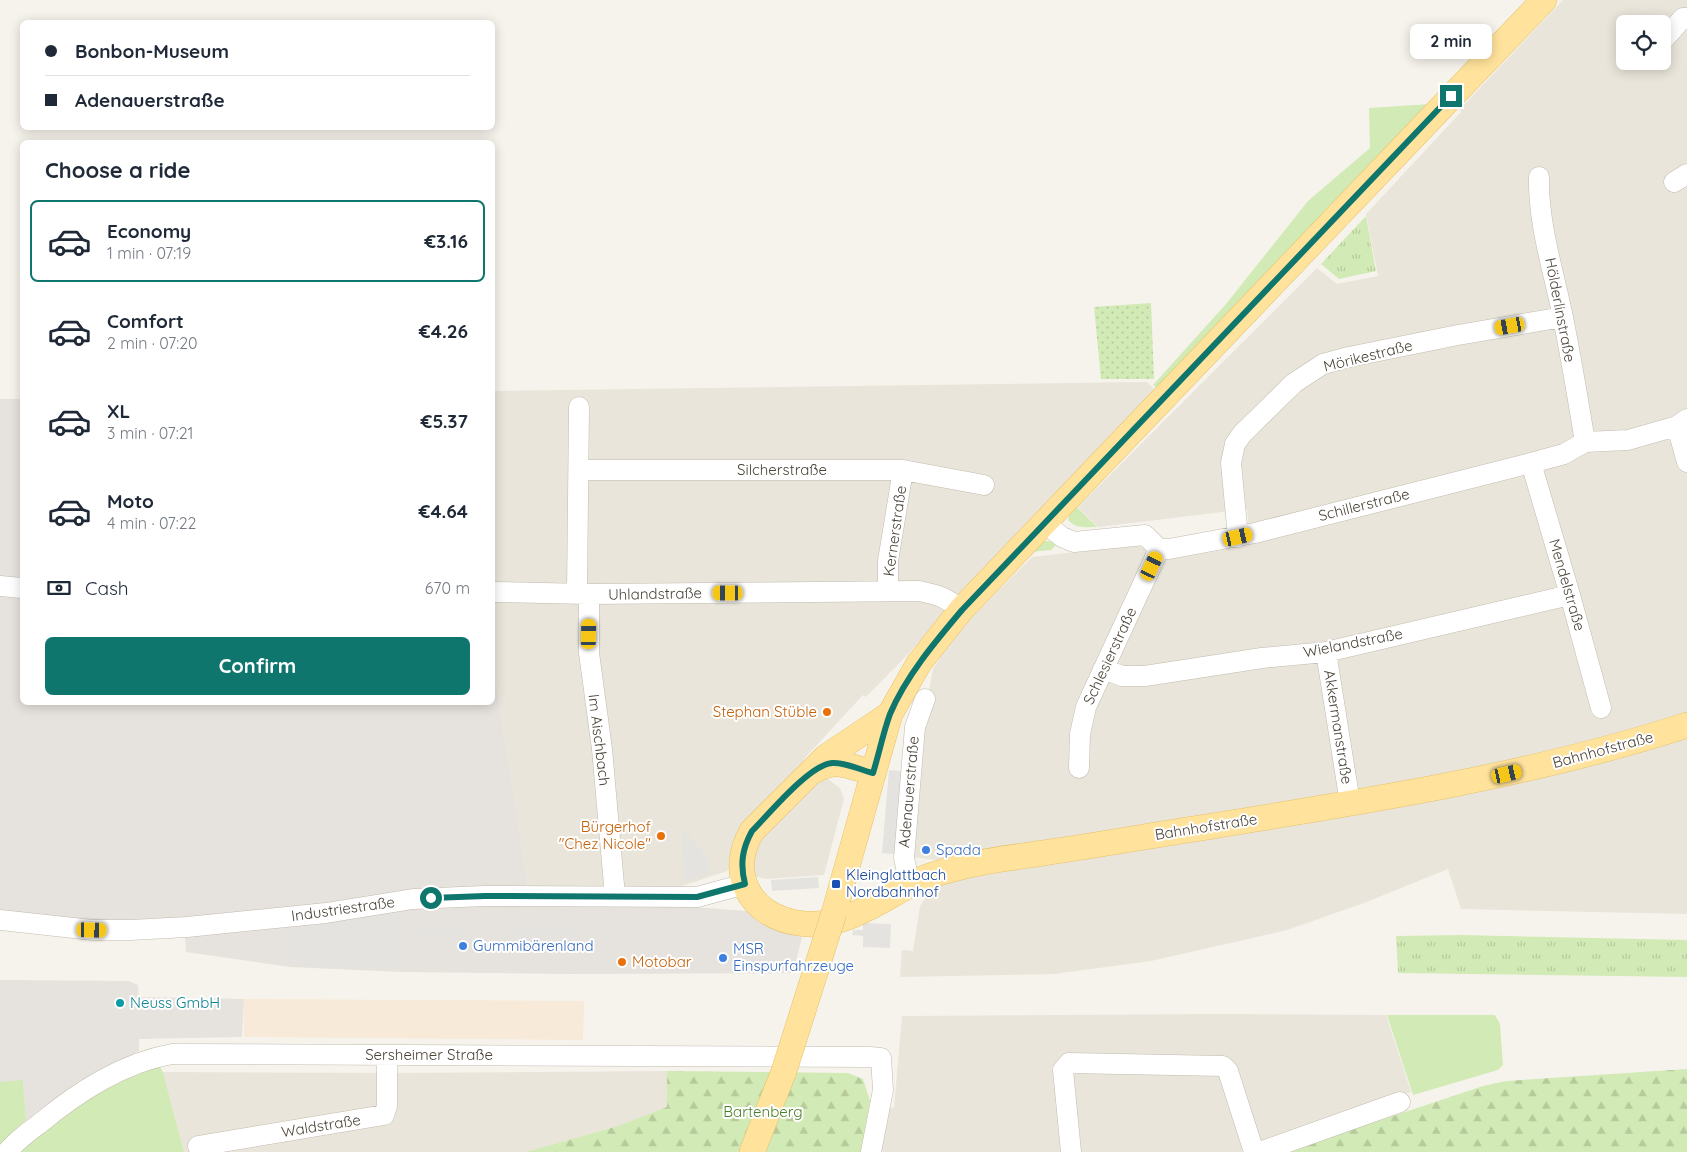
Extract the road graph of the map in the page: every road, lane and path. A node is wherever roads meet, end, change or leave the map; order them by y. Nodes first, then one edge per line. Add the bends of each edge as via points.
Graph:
1 (1544, 0) edge
2 (1687, 18) edge
3 (1671, 31) edge
4 (1539, 177) dead end
5 (1563, 317) junction
6 (579, 407) dead end
7 (1682, 423) edge
8 (1585, 442) junction
9 (1687, 462) edge
10 (1531, 463) junction
11 (579, 470) junction
12 (903, 470) junction
13 (984, 485) dead end
14 (1044, 523) junction
15 (1238, 537) junction
16 (1159, 549) junction
17 (0, 586) edge
18 (20, 588) edge
19 (888, 591) junction
20 (495, 592) edge
21 (583, 594) junction
22 (1570, 595) junction
23 (962, 610) junction
24 (1326, 652) junction
25 (1104, 668) junction
26 (925, 699) dead end
27 (1601, 708) dead end
28 (890, 714) junction
29 (1687, 726) edge
30 (1079, 768) dead end
31 (873, 773) junction
32 (809, 774) junction
33 (1350, 803) junction
34 (745, 884) junction
35 (614, 885) dead end
36 (911, 885) junction
37 (0, 920) edge
38 (387, 1055) junction
39 (1400, 1102) dead end
40 (198, 1146) dead end
41 (7, 1152) edge
42 (752, 1152) edge
43 (871, 1152) edge
44 (1072, 1152) edge
45 (1254, 1152) edge
46 (1260, 1152) edge

1 - 14 main road, Adenauerstraße
2 - 3 street via 1683,18
4 - 5 street, Hölderlinstraße via 1545,231
5 - 8 street, Hölderlinstraße
5 - 15 street, Mörikestraße via 1349,357 1323,364 1294,382 1235,444 1231,463
6 - 11 street, Im Aischbach
7 - 8 street, Schillerstraße via 1628,440
7 - 9 street
8 - 10 street, Schillerstraße via 1564,454
10 - 15 street, Schillerstraße
10 - 22 street, Mendelstraße
11 - 12 street, Silcherstraße
11 - 21 street, Im Aischbach
12 - 13 street, Silcherstraße
12 - 19 street, Kernerstraße via 888,562
14 - 16 street via 1074,542 1145,535
14 - 23 main road, Adenauerstraße
15 - 16 street, Schillerstraße
16 - 25 street, Schlesierstraße
17 - 18 street
19 - 21 street, Uhlandstraße
19 - 23 street, Uhlandstraße via 934,594 948,599
20 - 21 street, Uhlandstraße
21 - 35 street, Im Aischbach
22 - 24 street, Wielandstraße
22 - 27 street, Mendelstraße
23 - 28 main road, Adenauerstraße via 919,663
24 - 25 street, Wielandstraße via 1145,676 1122,676
24 - 33 street, Akkermanstraße
25 - 30 street, Schlesierstraße via 1086,707 1080,734
26 - 36 street, Adenauerstraße via 915,727 904,858
28 - 31 main road, Adenauerstraße
28 - 32 main road via 826,757
29 - 33 main road, Bahnhofstraße via 1606,750 1488,778
31 - 32 main road via 836,763
31 - 42 main road, Adenauerstraße, bridge via 834,913 784,1072
32 - 34 main road via 746,841 742,857
33 - 36 main road, Bahnhofstraße via 980,862 944,871
34 - 36 main road, Bahnhofstraße via 753,900 770,914 788,921 817,925 841,920
34 - 37 street, Industriestraße via 697,897 413,898 326,913 131,930 92,930
38 - 40 street, Waldstraße via 387,1106 384,1115
38 - 41 street, Sersheimer Straße via 172,1054 155,1057 113,1074 76,1096
38 - 43 street, Sersheimer Straße via 881,1058 882,1090
39 - 46 street
44 - 45 street via 1063,1070 1069,1064 1223,1066 1228,1071

